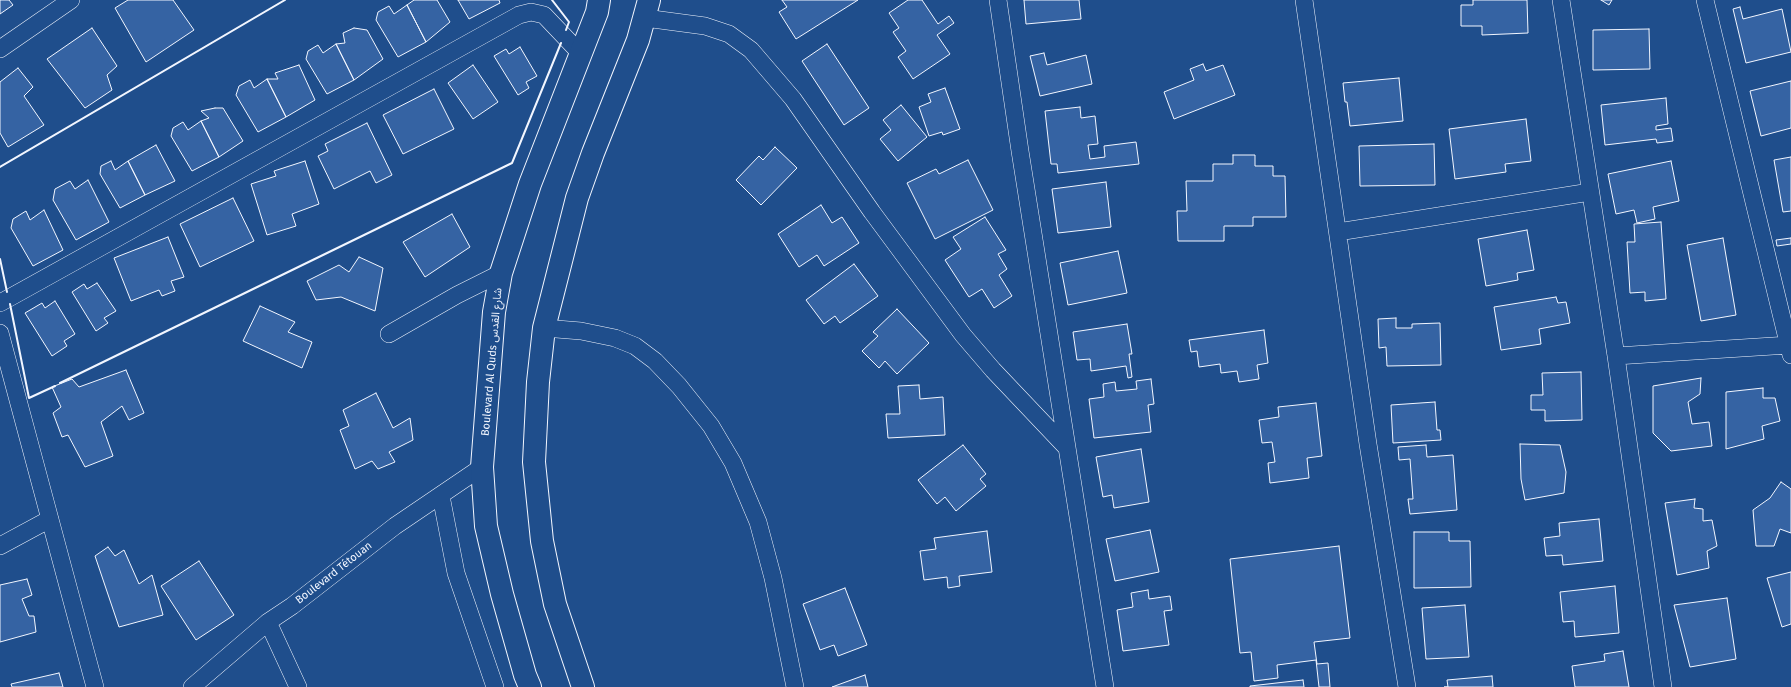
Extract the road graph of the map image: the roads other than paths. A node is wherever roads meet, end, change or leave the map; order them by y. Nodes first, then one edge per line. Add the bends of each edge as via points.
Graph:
1 (71, 0) edge
2 (599, 0) edge
3 (998, 0) edge
4 (1304, 0) edge
5 (1561, 0) edge
6 (1705, 0) edge
7 (647, 9) edge
8 (0, 49) edge
9 (581, 54) junction
10 (1590, 192) junction
11 (1338, 232) junction
12 (501, 274) junction
13 (0, 303) edge
14 (544, 328) junction
15 (0, 333) edge
16 (389, 334) dead end
17 (1790, 350) edge
18 (1616, 356) junction
19 (1067, 448) junction
20 (482, 467) junction
21 (440, 496) junction
22 (50, 519) junction
23 (0, 546) edge
24 (268, 622) junction
25 (95, 687) edge
26 (192, 687) edge
27 (298, 687) edge
28 (495, 687) edge
29 (530, 687) edge
30 (583, 687) edge
31 (795, 687) edge
32 (1105, 687) edge
33 (1407, 687) edge
34 (1662, 687) edge

1 - 8 street
2 - 9 main road, Boulevard Al Quds شارع القدس
3 - 19 street
4 - 11 street
5 - 10 street
6 - 17 street
7 - 14 main road via 638,40 577,198
7 - 19 street via 729,34 752,50 793,99 872,212 963,334 993,370
9 - 12 main road, Boulevard Al Quds شارع القدس via 530,184
9 - 13 street via 544,16 531,12 519,15
10 - 11 street
10 - 18 street
11 - 33 street via 1368,444
12 - 16 street via 457,295
12 - 20 main road, Boulevard Al Quds شارع القدس via 494,312
14 - 30 main road via 534,462 542,541 555,604
14 - 31 street via 581,331 615,338 635,346 655,361 679,386 711,426 733,463 758,522 773,578
15 - 22 street
17 - 18 street
18 - 34 street
19 - 32 street
20 - 21 street, Boulevard Tétouan
20 - 29 main road, Boulevard Al Quds شارع القدس via 486,526 502,594
21 - 24 street, Boulevard Tétouan via 395,526
21 - 28 street via 456,573
22 - 23 street
22 - 25 street
24 - 26 street, Boulevard Tétouan
24 - 27 street

